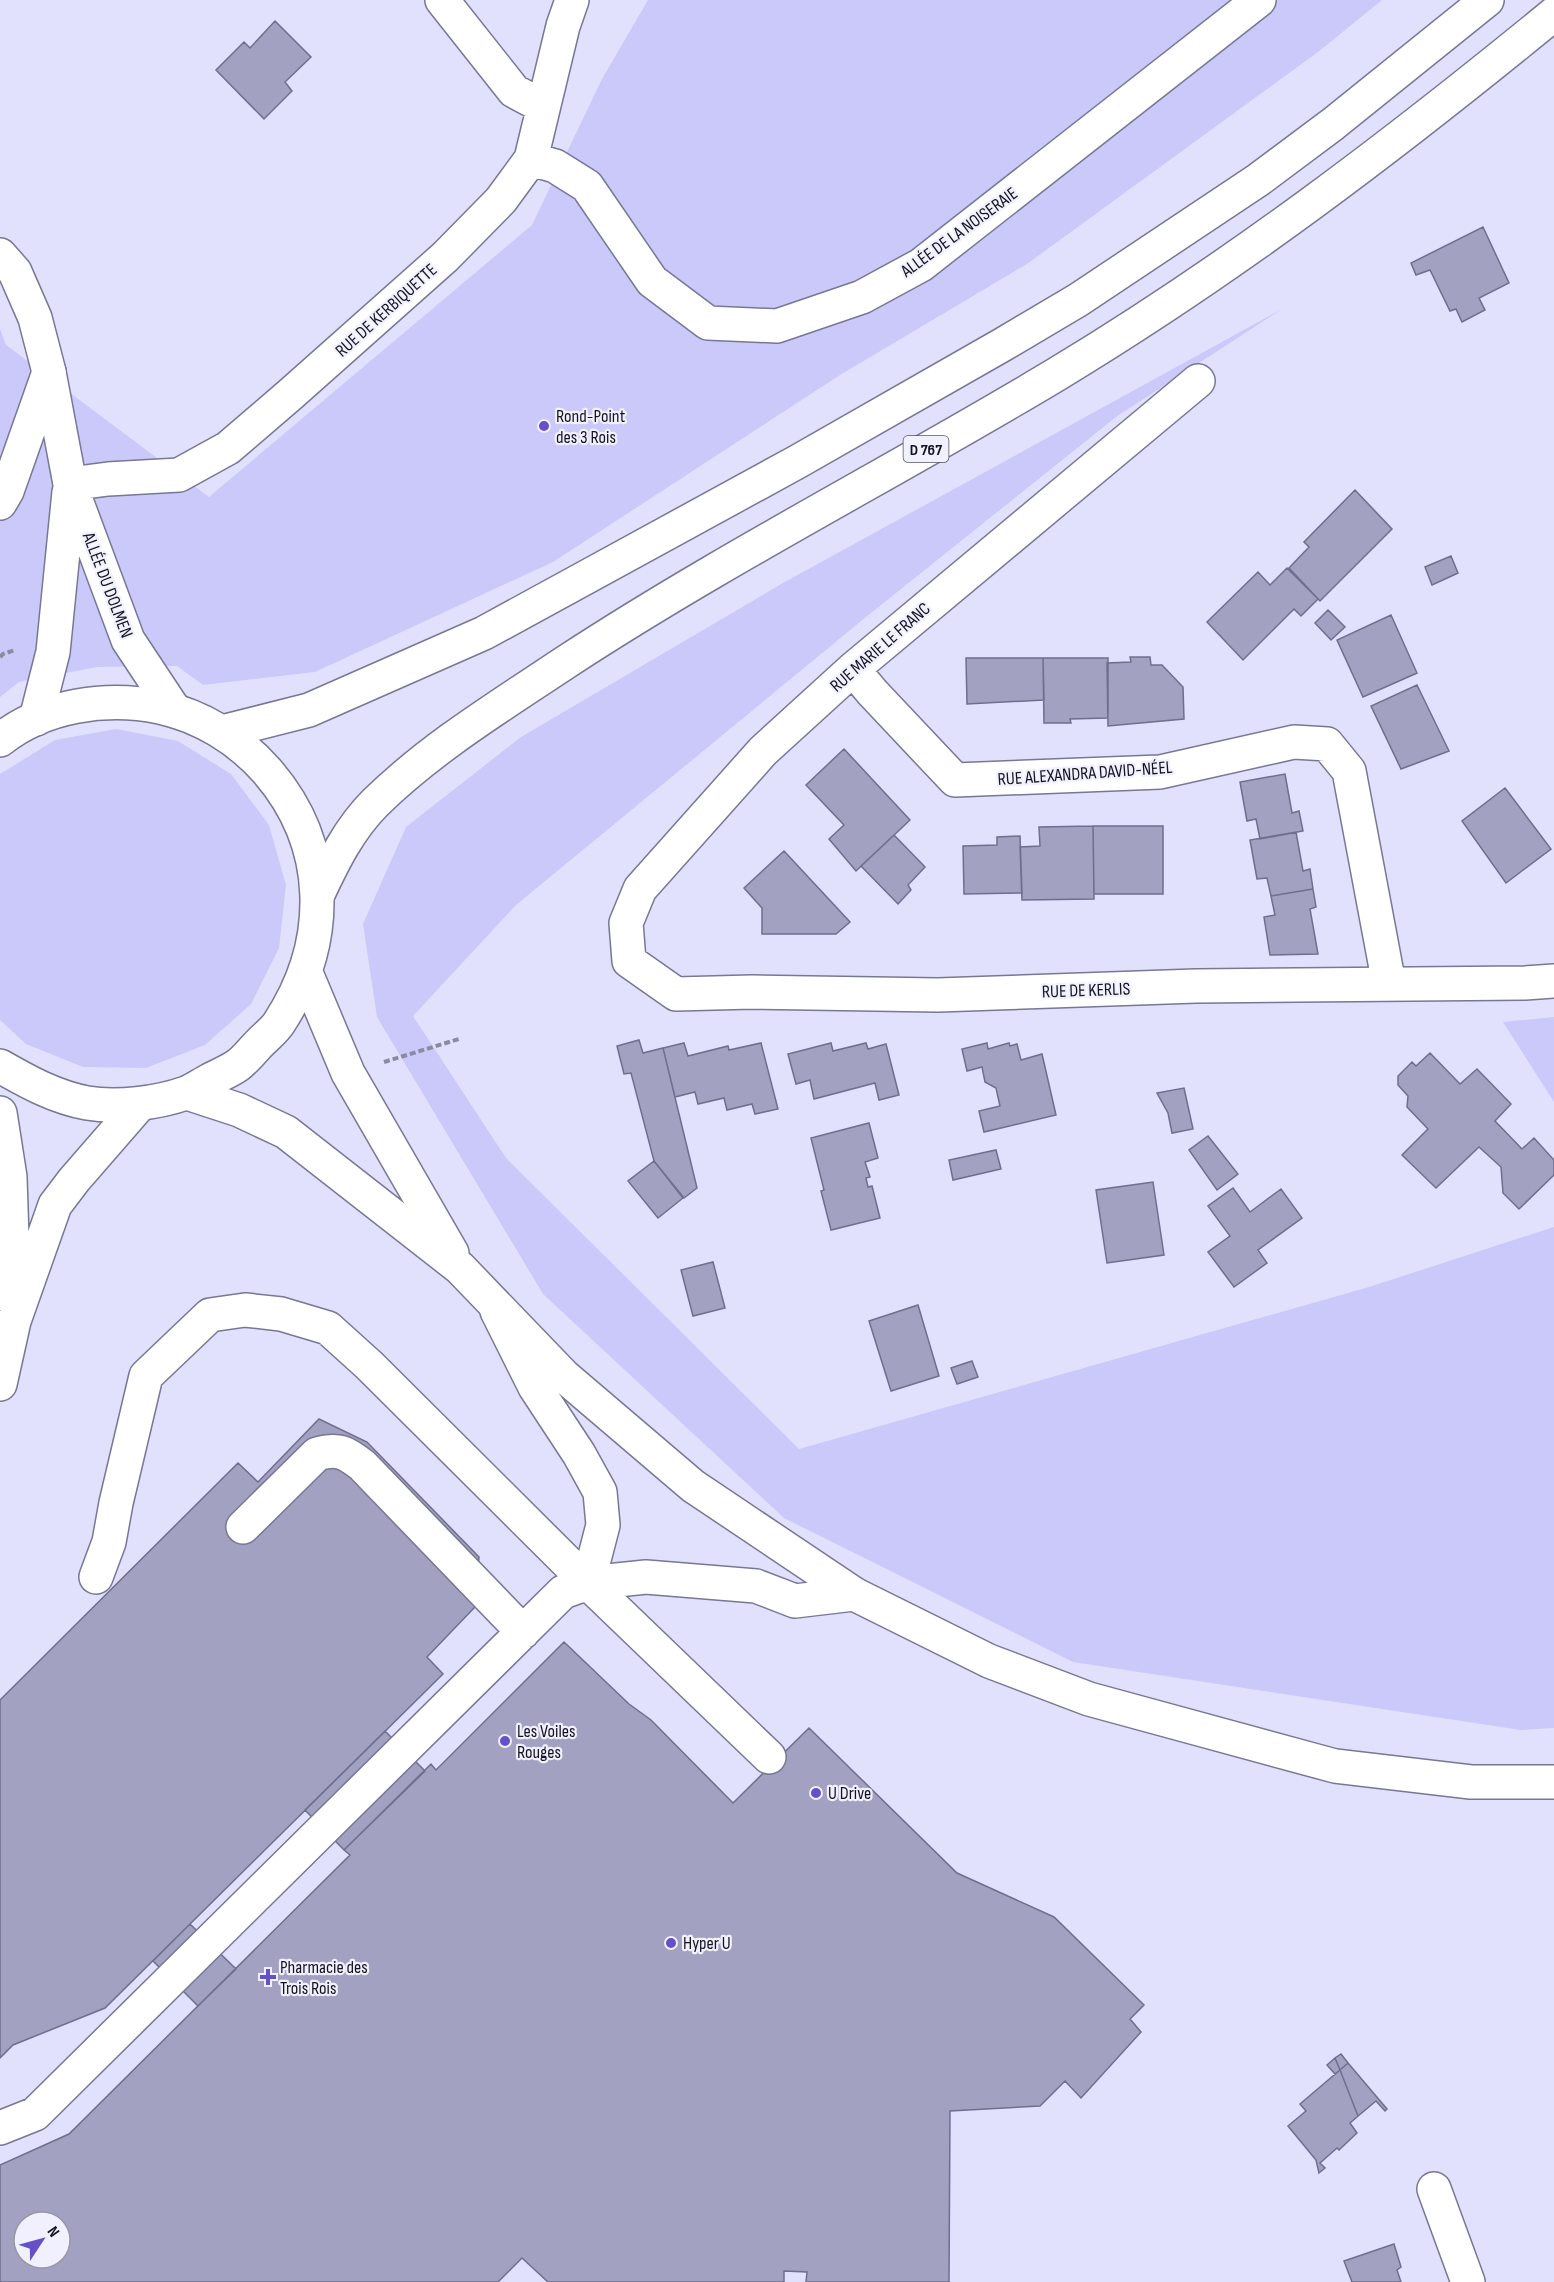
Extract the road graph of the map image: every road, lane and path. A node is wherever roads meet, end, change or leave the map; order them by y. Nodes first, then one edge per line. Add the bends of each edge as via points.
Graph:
1 (442, 0) edge
2 (572, 0) edge
3 (1259, 0) edge
4 (1488, 0) edge
5 (1554, 14) edge
6 (543, 106) junction
7 (531, 159) junction
8 (0, 255) edge
9 (49, 372) junction
10 (1198, 381) dead end
11 (70, 484) junction
12 (0, 503) edge
13 (853, 669) junction
14 (175, 711) junction
15 (36, 719) junction
16 (222, 732) junction
17 (0, 740) edge
18 (318, 894) junction
19 (628, 961) joint
20 (306, 973) junction
21 (1554, 981) edge
22 (1389, 984) junction
23 (459, 1039) dead end
24 (0, 1066) edge
25 (348, 1073) junction
26 (187, 1093) junction
27 (140, 1104) junction
28 (0, 1113) edge
29 (460, 1268) junction
30 (490, 1299) junction
31 (14, 1321) junction
32 (0, 1384) edge
33 (243, 1527) dead end
34 (96, 1576) dead end
35 (588, 1583) junction
36 (854, 1594) junction
37 (523, 1632) junction
38 (769, 1757) dead end
39 (1554, 1782) edge
40 (0, 2128) edge
41 (1434, 2189) dead end
42 (1468, 2282) edge

1 - 6 main road via 514,91
2 - 6 main road, RUE DE KERBIQUETTE
3 - 7 main road, ALLÉE DE LA NOISERAIE via 921,265 862,297 777,326 708,323 652,281 587,186 555,166
4 - 16 main road via 1258,180 1078,300 1002,345 484,633 309,710
5 - 18 main road, D 767 via 1314,204 1189,291 1056,375 633,618 445,743 373,805 340,848
6 - 7 main road, RUE DE KERBIQUETTE
7 - 11 main road, RUE DE KERBIQUETTE via 501,200 445,257 228,448 178,475
8 - 9 main road, ALLÉE DU DOLMEN via 15,272 35,318
9 - 11 main road, ALLÉE DU DOLMEN
9 - 12 main road
10 - 13 main road, RUE MARIE LE FRANC
11 - 14 main road, ALLÉE DU DOLMEN via 128,640
11 - 15 main road, ALLÉE DU DOLMEN via 53,652
13 - 19 main road, RUE MARIE LE FRANC via 763,751 639,889 626,923
13 - 22 main road, RUE ALEXANDRA DAVID-NÉEL via 955,780 1160,772 1294,742 1327,744 1349,771
14 - 15 main road via 140,703 104,702 70,707
14 - 16 main road
15 - 17 main road
16 - 18 main road via 256,759 281,788 300,820 313,856
18 - 20 main road via 316,934
19 - 22 main road, RUE DE KERLIS via 676,994 938,995
20 - 25 main road
20 - 26 main road via 278,1024 246,1057
21 - 22 main road, RUE DE KERLIS
23 - 25 path
24 - 27 main road via 39,1089 88,1103
25 - 29 main road
26 - 27 main road
26 - 29 main road via 239,1110 286,1132
27 - 31 main road via 55,1205
28 - 31 main road via 10,1177
29 - 30 main road
30 - 35 main road via 535,1387 600,1491 603,1526
30 - 36 main road via 564,1376 693,1486
31 - 32 main road
33 - 37 main road via 316,1454 328,1450 345,1452
34 - 35 main road via 109,1542 146,1376 210,1316 245,1310 281,1314 328,1328
35 - 36 main road via 646,1577 756,1586 795,1601
35 - 37 main road via 563,1592
35 - 38 main road
36 - 39 main road via 989,1661 1089,1699 1323,1763 1471,1782
37 - 40 main road via 35,2114
41 - 42 main road

